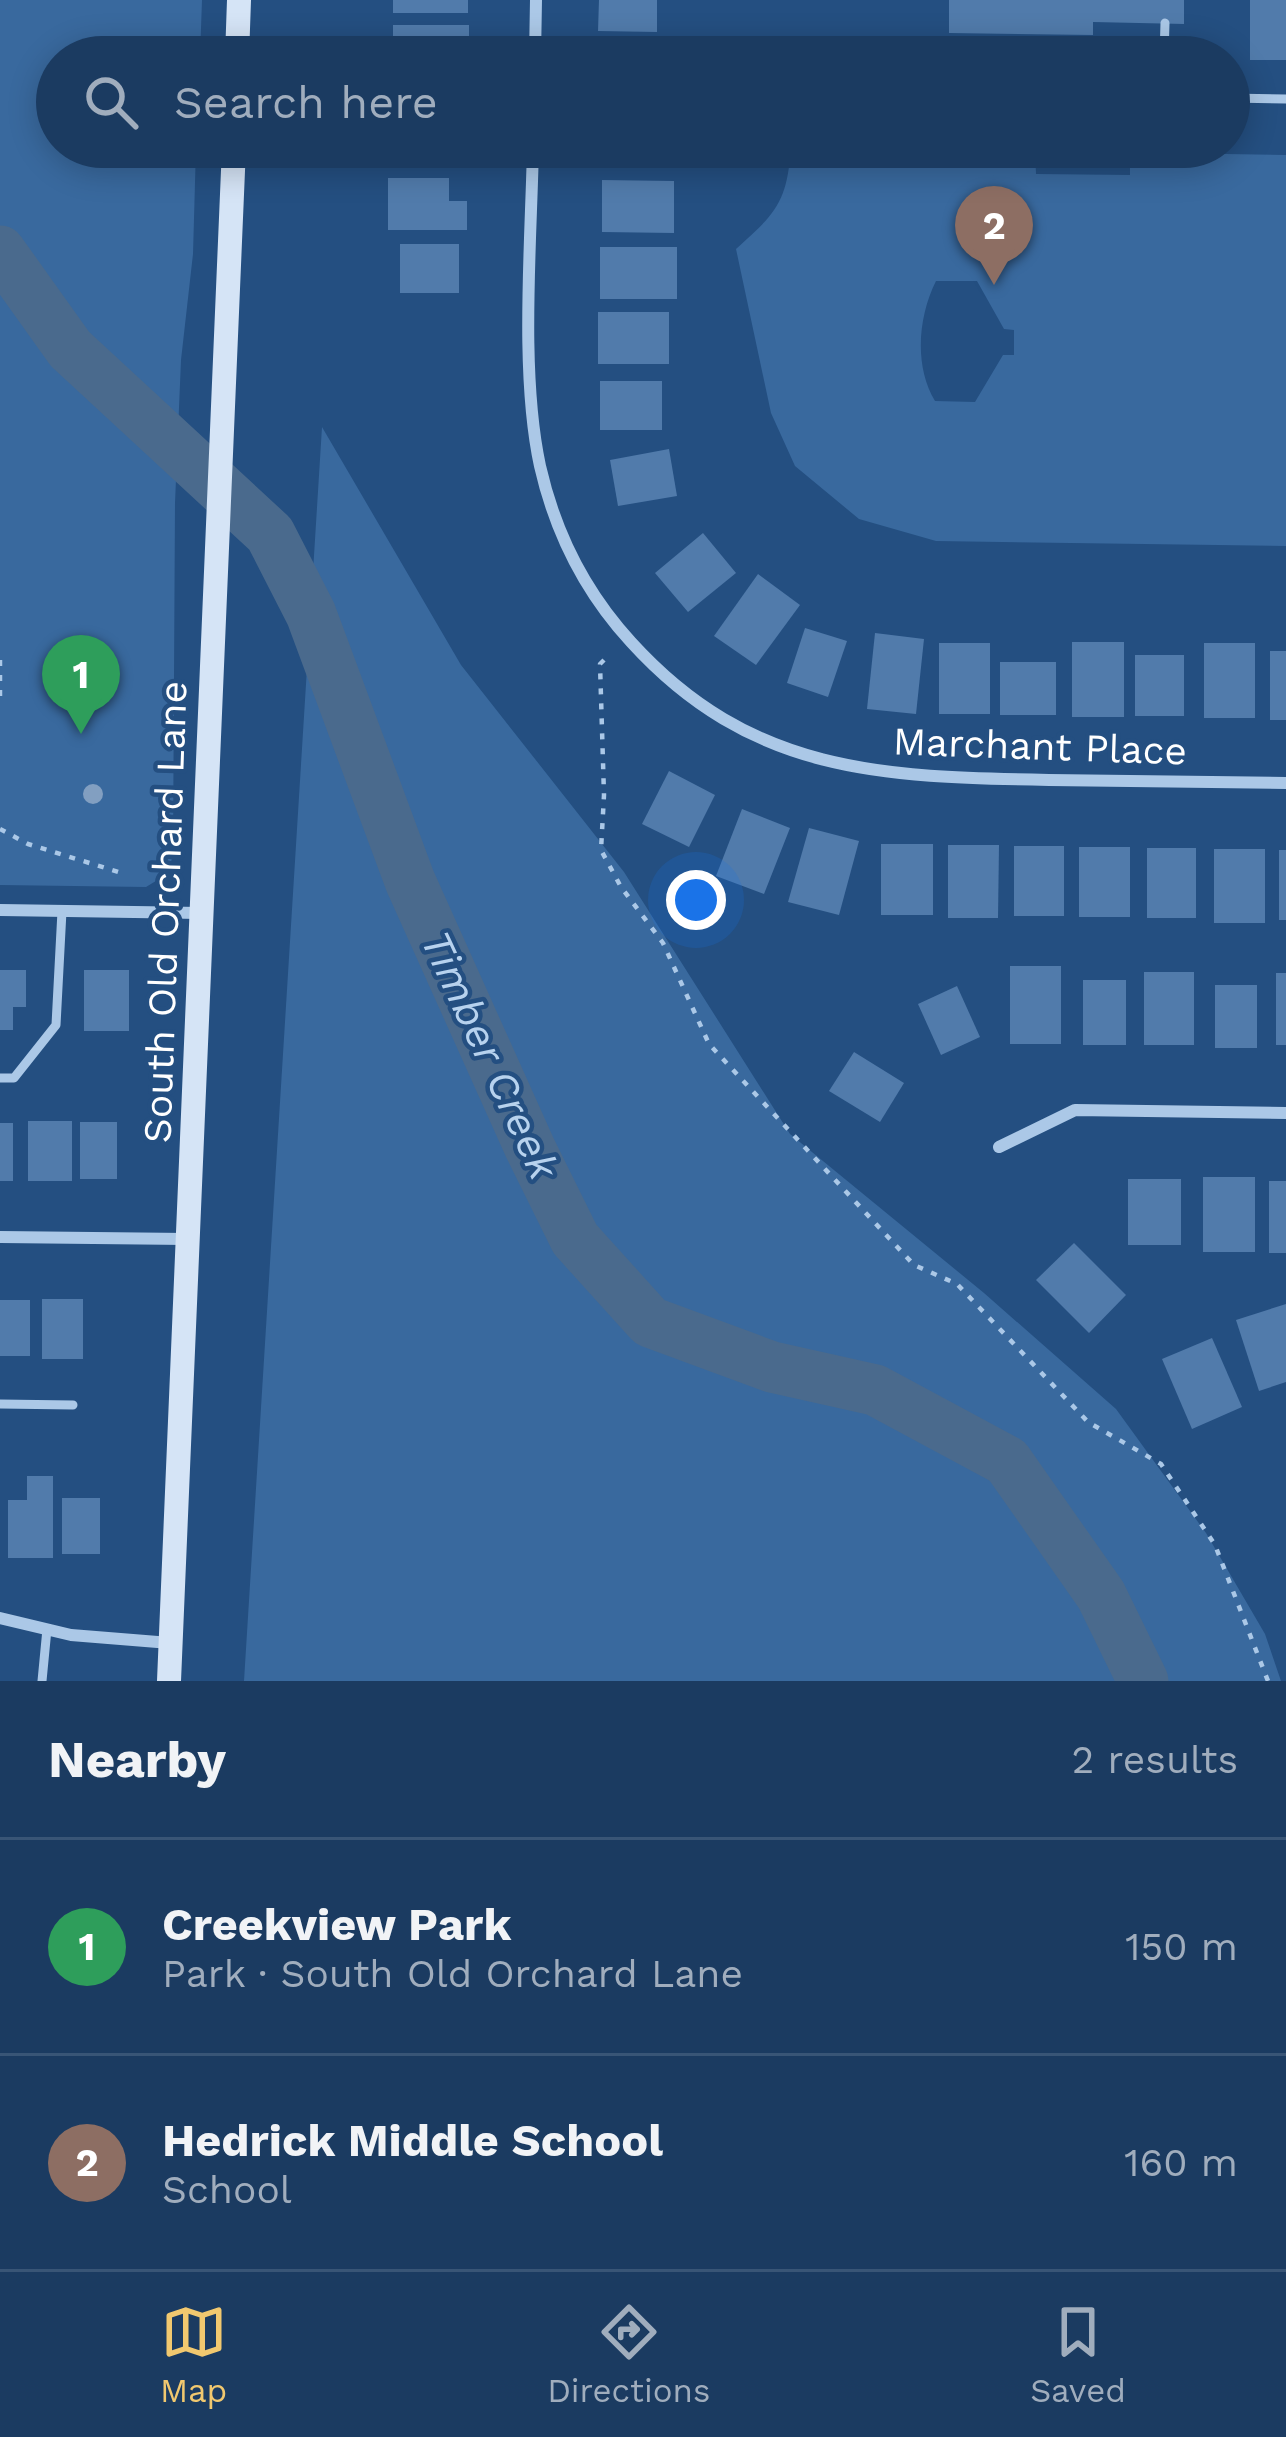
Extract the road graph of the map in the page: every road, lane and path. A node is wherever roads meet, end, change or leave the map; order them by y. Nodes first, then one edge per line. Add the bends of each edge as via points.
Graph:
1 (239, 0) edge
2 (536, 0) edge
3 (1165, 23) dead end
4 (238, 36) edge
5 (535, 36) edge
6 (1165, 36) edge
7 (1250, 98) edge
8 (1286, 99) edge
9 (233, 168) edge
10 (533, 168) edge
11 (0, 660) edge
12 (604, 660) dead end
13 (0, 702) edge
14 (1286, 783) edge
15 (0, 829) edge
16 (124, 874) dead end
17 (0, 910) edge
18 (62, 911) junction
19 (201, 913) junction
20 (0, 1078) edge
21 (1286, 1113) edge
22 (999, 1147) dead end
23 (0, 1237) edge
24 (187, 1239) junction
25 (0, 1404) edge
26 (74, 1405) dead end
27 (0, 1618) edge
28 (47, 1629) junction
29 (170, 1643) junction
30 (42, 1681) edge
31 (169, 1681) edge
32 (1268, 1681) edge

1 - 4 street
2 - 5 street
3 - 6 lane
7 - 8 lane
9 - 19 street, South Old Orchard Lane
10 - 14 street, Marchant Place via 531,387 540,466 563,540 603,612 656,670 711,713 776,746 846,766 918,778
11 - 13 path
12 - 32 path via 601,850 663,943 709,1044 914,1265 957,1284 1088,1422 1161,1464 1215,1545
15 - 16 path
17 - 18 street
18 - 19 street
18 - 20 lane via 56,1025 14,1078
19 - 24 street, South Old Orchard Lane
21 - 22 street via 1076,1110
23 - 24 street
24 - 29 street, South Old Orchard Lane
25 - 26 lane
27 - 28 street
28 - 29 street
28 - 30 lane
29 - 31 street, South Old Orchard Lane

